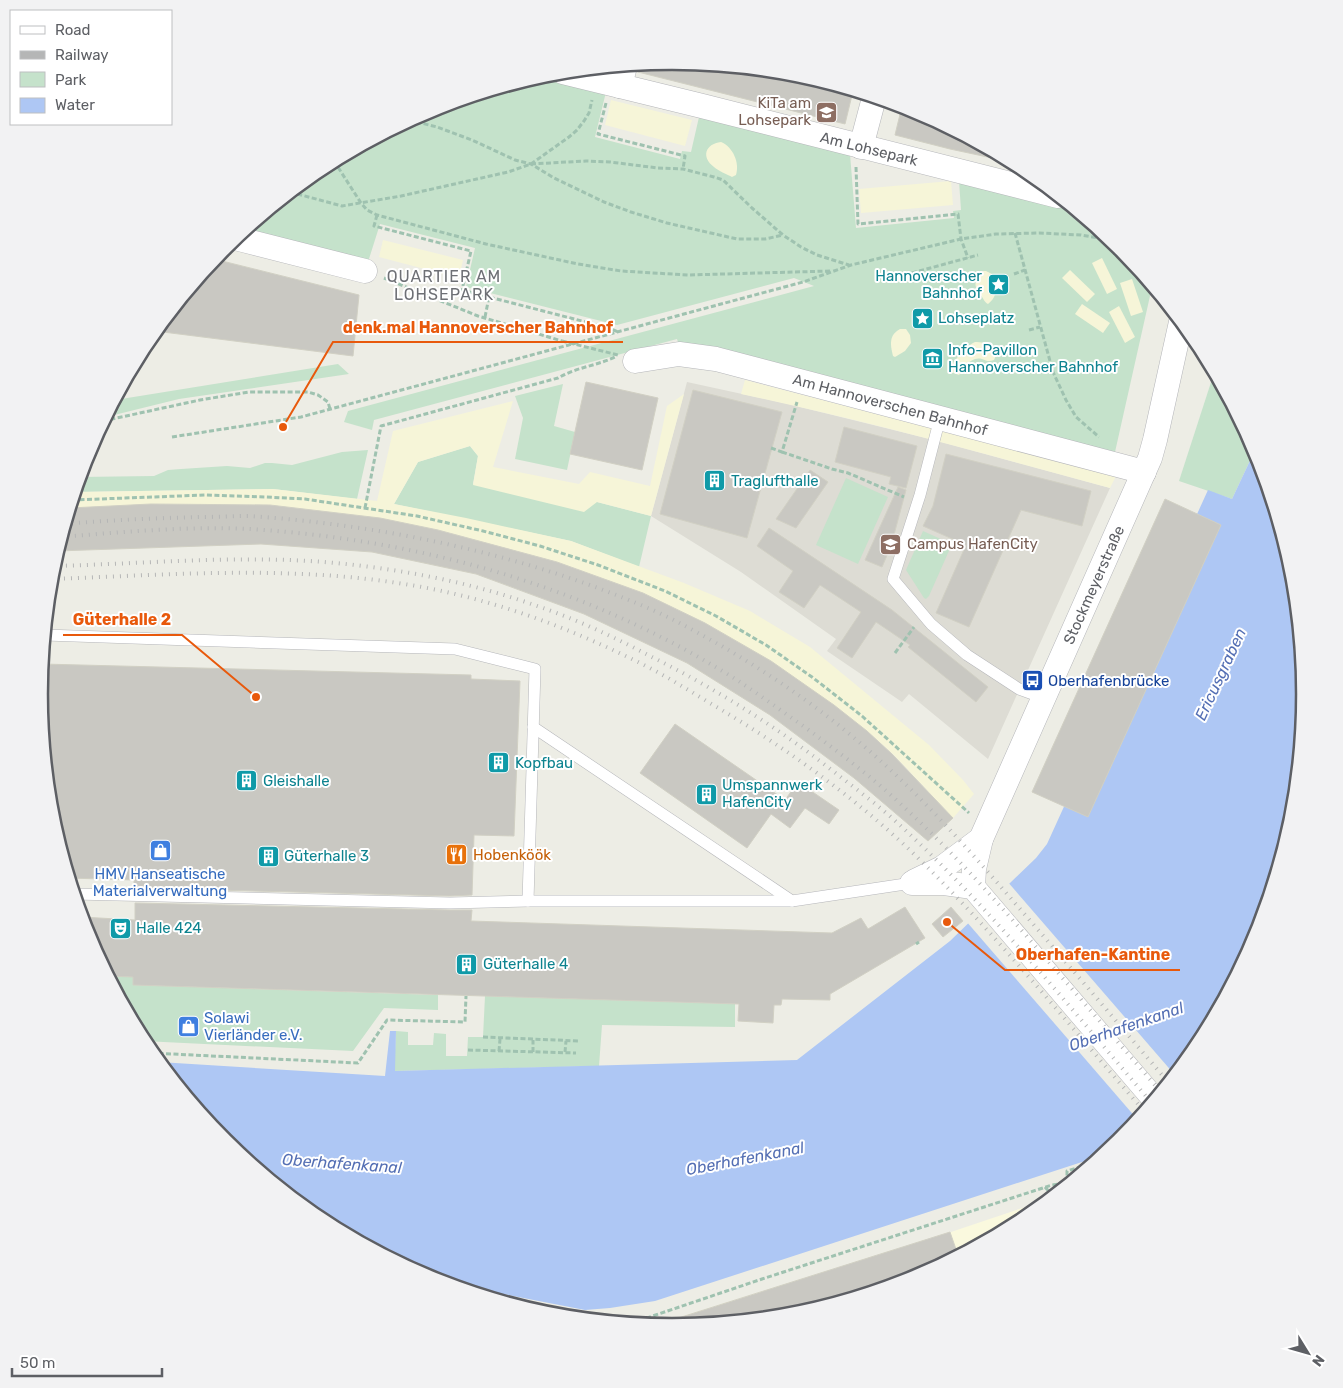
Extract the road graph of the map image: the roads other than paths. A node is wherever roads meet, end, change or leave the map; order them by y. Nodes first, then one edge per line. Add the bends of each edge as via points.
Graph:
1 (588, 75) edge
2 (613, 79) edge
3 (873, 103) edge
4 (861, 147) junction
5 (1041, 192) edge
6 (244, 240) edge
7 (365, 271) road end
8 (1179, 331) edge
9 (626, 358) road end
10 (940, 418) junction
11 (1144, 472) junction
12 (51, 636) edge
13 (1044, 698) junction
14 (533, 727) junction
15 (983, 834) junction
16 (912, 883) junction
17 (81, 894) edge
18 (980, 896) junction
19 (528, 901) junction
20 (792, 901) junction
21 (1150, 1094) edge

1 - 2 street, Am Lohsepark
2 - 4 street, Am Lohsepark
3 - 4 street
4 - 5 street, Am Lohsepark
6 - 7 street
8 - 11 street, Stockmeyerstraße via 1155,440
9 - 10 street, Am Hannoverschen Bahnhof via 680,354 716,359
10 - 11 street, Am Hannoverschen Bahnhof
10 - 13 lane via 918,503 893,580 930,624 967,655 1019,689
11 - 13 street, Stockmeyerstraße
12 - 14 lane via 455,649 535,668
13 - 15 street, Stockmeyerstraße
14 - 19 lane
14 - 20 lane
15 - 16 street, Stockmeyerstraße via 942,868
15 - 18 street, Stockmeyerstraße via 974,868
16 - 18 street via 944,883
16 - 20 lane
17 - 19 lane via 450,903
18 - 21 street
19 - 20 lane

